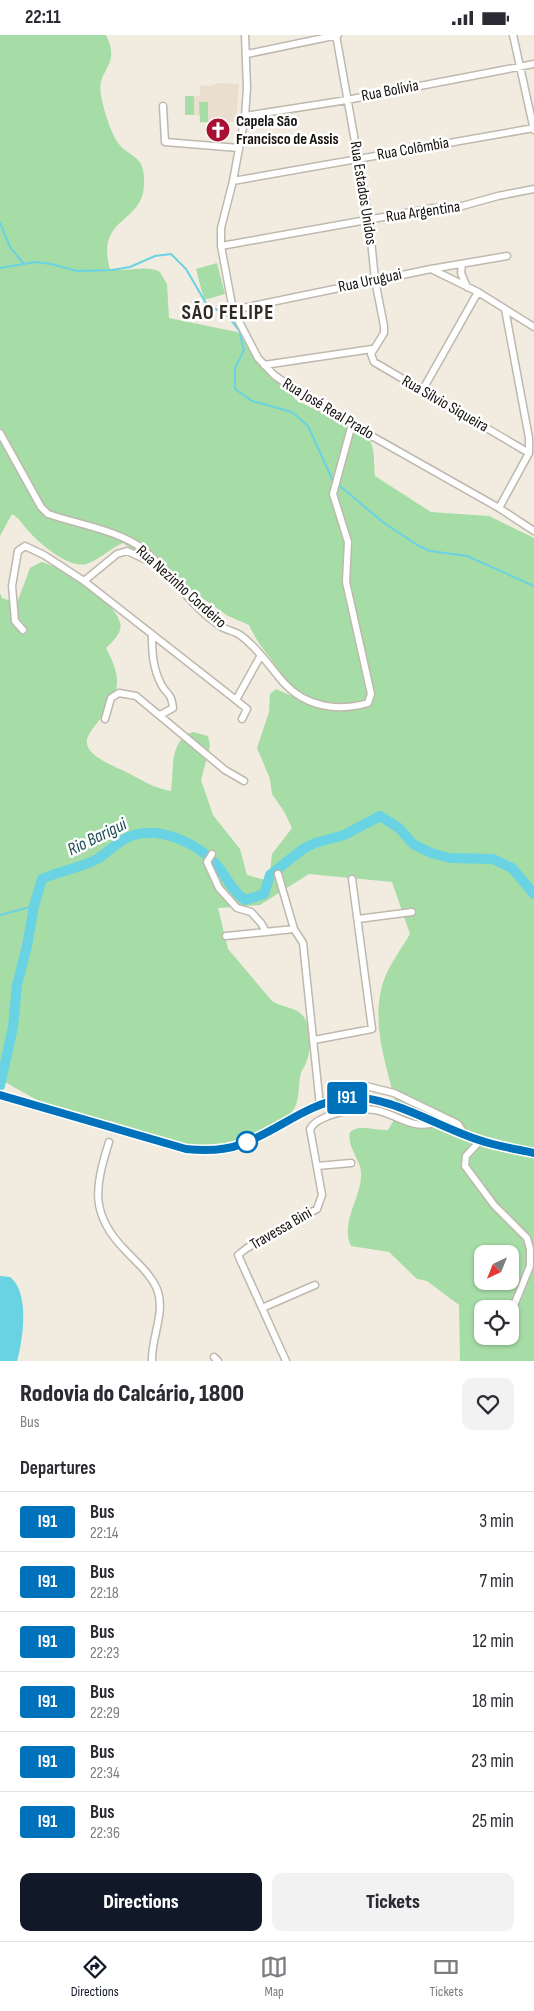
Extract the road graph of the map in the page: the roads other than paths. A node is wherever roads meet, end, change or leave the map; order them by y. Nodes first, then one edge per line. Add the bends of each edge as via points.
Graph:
1 (245, 35) edge
2 (337, 35) edge
3 (513, 35) edge
4 (247, 54) junction
5 (534, 63) edge
6 (521, 66) junction
7 (347, 100) junction
8 (163, 106) dead end
9 (245, 116) junction
10 (534, 129) edge
11 (239, 148) junction
12 (358, 159) junction
13 (233, 181) junction
14 (534, 189) edge
15 (369, 220) junction
16 (222, 246) junction
17 (507, 255) dead end
18 (462, 264) junction
19 (431, 269) junction
20 (375, 280) junction
21 (467, 287) junction
22 (478, 292) junction
23 (505, 309) junction
24 (234, 310) junction
25 (534, 327) edge
26 (372, 349) junction
27 (264, 365) junction
28 (422, 391) junction
29 (352, 424) junction
30 (0, 433) edge
31 (529, 453) junction
32 (499, 508) junction
33 (534, 531) edge
34 (158, 566) junction
35 (84, 581) junction
36 (23, 630) dead end
37 (152, 636) junction
38 (261, 655) junction
39 (236, 700) junction
40 (160, 715) junction
41 (105, 719) dead end
42 (242, 719) dead end
43 (244, 781) dead end
44 (212, 854) dead end
45 (278, 874) dead end
46 (352, 879) dead end
47 (412, 912) dead end
48 (358, 919) junction
49 (294, 929) junction
50 (266, 932) junction
51 (226, 936) dead end
52 (314, 1039) junction
53 (366, 1086) dead end
54 (0, 1095) edge
55 (320, 1105) junction
56 (434, 1123) junction
57 (464, 1135) junction
58 (480, 1141) junction
59 (109, 1142) dead end
60 (534, 1153) edge
61 (351, 1163) dead end
62 (317, 1166) junction
63 (315, 1285) dead end
64 (517, 1300) edge
65 (262, 1308) junction
66 (152, 1361) edge
67 (286, 1361) edge

1 - 4 street, Rua José Real Prado
2 - 4 street
2 - 7 street, Rua Estados Unidos
3 - 6 street
4 - 9 street, Rua José Real Prado
5 - 6 street, Rua Bolívia
6 - 7 street, Rua Bolívia
6 - 10 street
7 - 9 street, Rua Bolívia
7 - 12 street, Rua Estados Unidos
8 - 11 street via 165,143
9 - 11 street, Rua José Real Prado
10 - 12 street, Rua Colômbia
11 - 13 street, Rua José Real Prado
12 - 13 street, Rua Colômbia
12 - 15 street, Rua Estados Unidos
13 - 16 street, Rua José Real Prado via 222,228
14 - 15 street, Rua Argentina via 462,206
15 - 16 street, Rua Argentina
15 - 20 street, Rua Estados Unidos
16 - 24 street, Rua José Real Prado
17 - 18 street, Rua Uruguai
18 - 19 street, Rua Uruguai
18 - 21 street via 461,273
19 - 20 street, Rua Uruguai
19 - 21 street
20 - 24 street, Rua Uruguai
20 - 26 street, Rua Estados Unidos via 384,333
21 - 22 street
22 - 23 street
22 - 28 street
23 - 25 street
23 - 31 street
24 - 27 street, Rua José Real Prado
26 - 27 street
26 - 28 street, Rua Sílvio Siqueira via 374,362
27 - 29 street, Rua José Real Prado via 314,404
28 - 31 street, Rua Sílvio Siqueira
29 - 32 street, Rua José Real Prado
29 - 38 street, Rua Nezinho Cordeiro via 333,494 348,542 346,582 371,694 368,703 351,708 322,706 300,697
30 - 34 street, Rua Nezinho Cordeiro via 48,514 112,534 144,550
31 - 32 street
32 - 33 street, Rua José Real Prado
34 - 35 street via 127,551 117,554
34 - 38 street, Rua Nezinho Cordeiro via 212,619 240,635
35 - 36 street via 25,546 18,551 12,610 14,621
35 - 37 street
37 - 39 street
37 - 40 street via 157,673 162,686 172,696 173,708
38 - 39 street
39 - 42 street via 247,709
40 - 41 street via 136,696 119,693 111,698
40 - 43 street via 225,770
44 - 50 street via 207,862 219,888 237,908 250,913 261,923
45 - 49 street
46 - 48 street
47 - 48 street
48 - 52 street via 372,1029
49 - 50 street
49 - 52 street via 302,943
50 - 51 street
52 - 55 street
53 - 57 street via 394,1093 458,1123
54 - 55 main road via 186,1149 203,1150 243,1144
55 - 56 main road via 348,1098 382,1101
56 - 57 main road
56 - 62 street, Travessa Bini via 422,1127 375,1110 335,1114 314,1123 310,1129
57 - 58 main road
58 - 60 main road
58 - 64 street via 466,1156 465,1166 494,1205 527,1238 530,1249 530,1266
59 - 66 street via 96,1192 108,1231 146,1270 157,1290 161,1308
61 - 62 street
62 - 65 street, Travessa Bini via 322,1195 317,1209 238,1255
63 - 65 street
65 - 67 street, Travessa Bini

